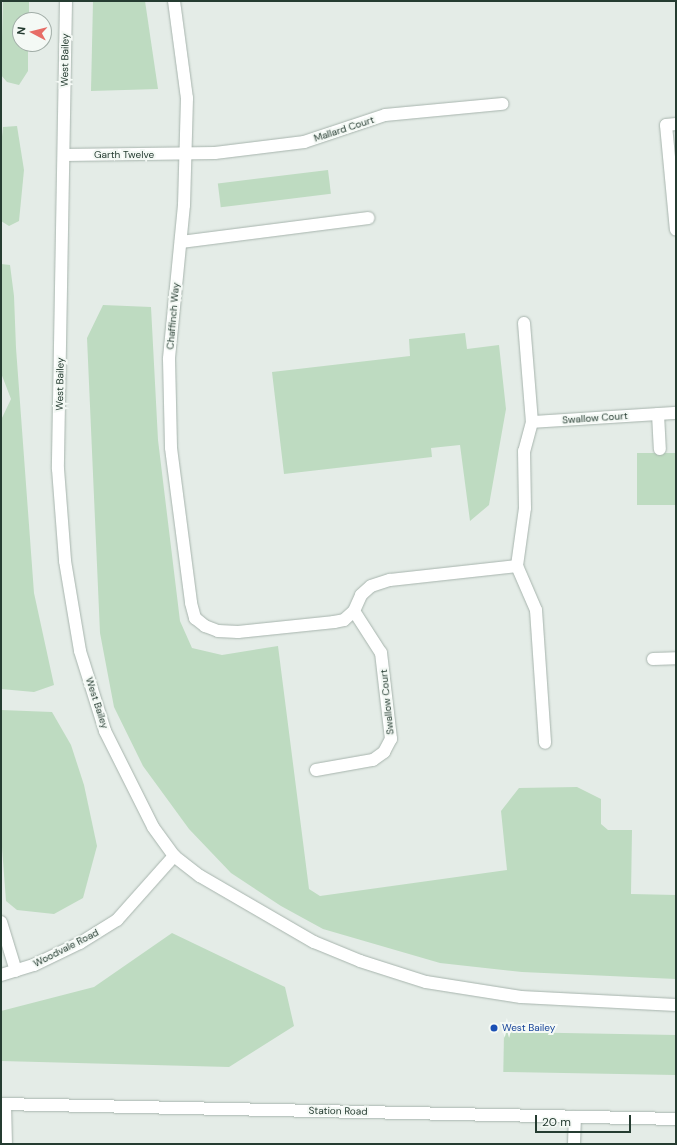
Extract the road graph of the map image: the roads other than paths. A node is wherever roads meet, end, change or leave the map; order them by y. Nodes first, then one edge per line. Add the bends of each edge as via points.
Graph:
1 (66, 1) edge
2 (174, 1) edge
3 (502, 104) dead end
4 (676, 124) edge
5 (185, 154) junction
6 (64, 155) junction
7 (368, 218) dead end
8 (676, 230) edge
9 (180, 242) junction
10 (524, 323) dead end
11 (676, 413) edge
12 (658, 414) junction
13 (532, 422) junction
14 (660, 449) dead end
15 (517, 566) junction
16 (354, 611) junction
17 (676, 658) edge
18 (653, 659) dead end
19 (545, 743) dead end
20 (316, 770) dead end
21 (174, 856) junction
22 (1, 922) edge
23 (16, 971) junction
24 (1, 975) edge
25 (676, 1005) edge
26 (3, 1104) edge
27 (576, 1117) junction
28 (676, 1119) edge
29 (6, 1144) edge
30 (574, 1144) edge

1 - 6 street, West Bailey
2 - 5 street, Chaffinch Way via 187,98
3 - 5 street, Mallard Court via 385,115 304,142
4 - 8 street via 666,125
5 - 6 street, Garth Twelve
5 - 9 street, Chaffinch Way
6 - 21 street, West Bailey via 58,469 65,561 80,651 106,730 153,827
7 - 9 street
9 - 16 street, Chaffinch Way via 169,359 172,448 195,618 205,626 218,631 245,632 334,622 344,620
10 - 13 street
11 - 12 street, Swallow Court
12 - 13 street, Swallow Court
12 - 14 street
13 - 15 street via 524,451 525,508
15 - 16 street via 390,580 371,586 361,595
15 - 19 street via 536,610
16 - 20 street, Swallow Court via 381,653 391,739 384,752 374,760
17 - 18 street
21 - 23 street, Woodvale Road via 117,920 80,943
21 - 25 street, West Bailey via 200,876 314,942 360,961 426,982 521,997
22 - 23 street
23 - 24 street, Woodvale Road
26 - 27 street, Station Road
26 - 29 street
27 - 28 street, Station Road
27 - 30 street

